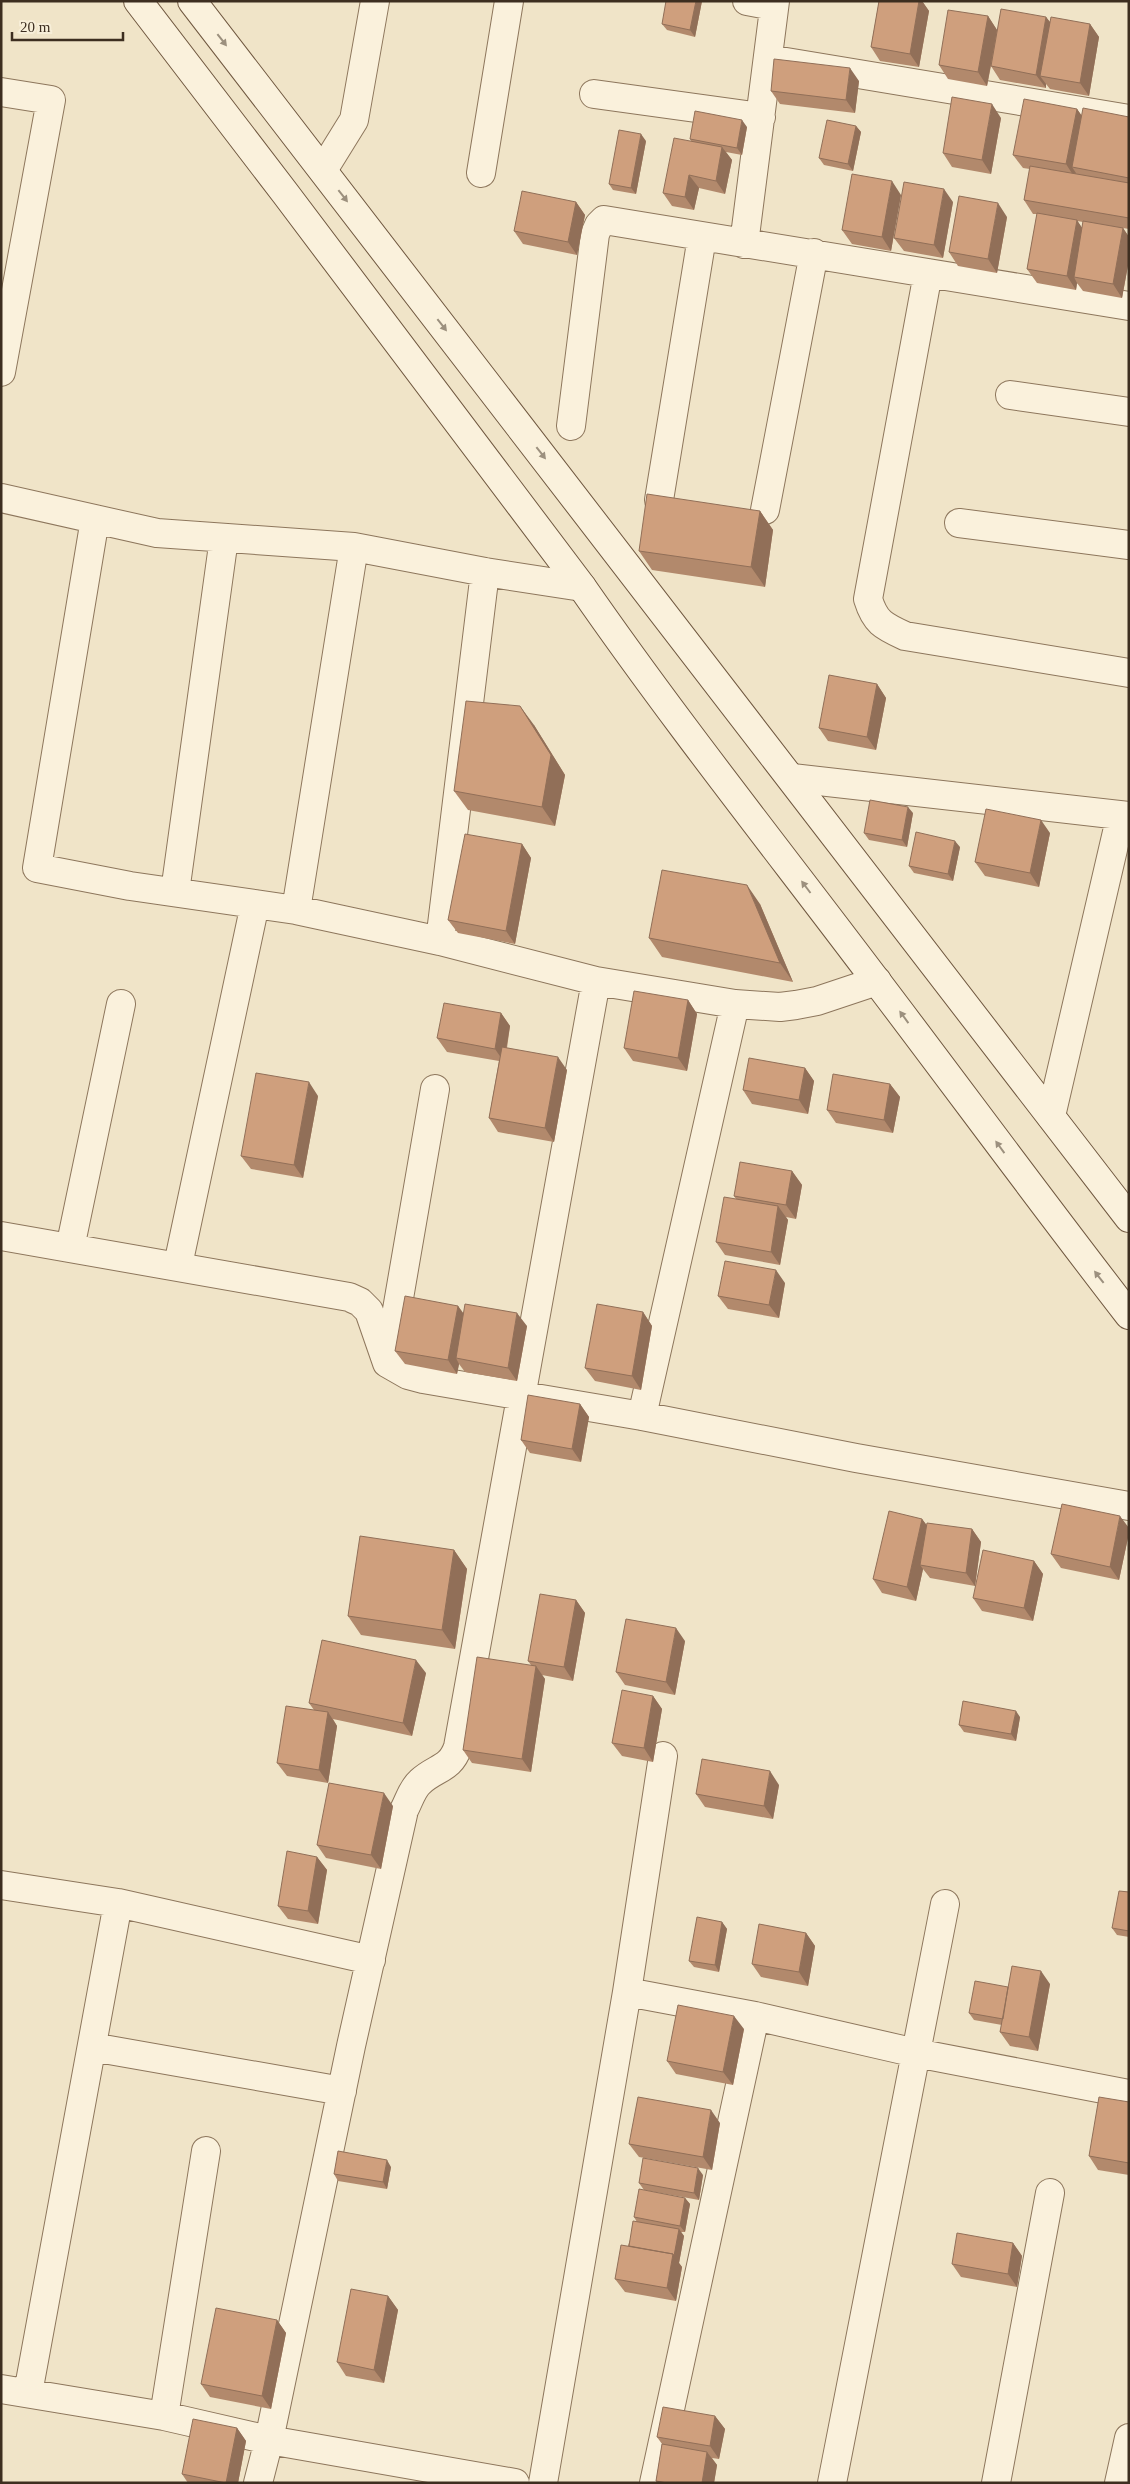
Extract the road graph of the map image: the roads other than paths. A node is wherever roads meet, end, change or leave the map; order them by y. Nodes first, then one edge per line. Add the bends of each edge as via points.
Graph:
1 (138, 1) edge
2 (192, 1) edge
3 (375, 1) edge
4 (509, 1) edge
5 (747, 1) edge
6 (774, 4) edge
7 (768, 59) junction
8 (1, 92) edge
9 (594, 94) dead end
10 (761, 117) junction
11 (1129, 119) edge
12 (323, 170) junction
13 (481, 173) dead end
14 (702, 237) junction
15 (744, 244) junction
16 (814, 253) junction
17 (928, 274) junction
18 (1129, 306) edge
19 (1, 372) edge
20 (1010, 395) dead end
21 (1129, 412) edge
22 (571, 426) dead end
23 (1, 498) edge
24 (659, 500) edge
25 (766, 510) dead end
26 (95, 519) junction
27 (959, 523) dead end
28 (224, 538) junction
29 (1129, 545) edge
30 (354, 547) junction
31 (485, 572) junction
32 (582, 587) junction
33 (1129, 673) edge
34 (792, 778) junction
35 (1125, 816) edge
36 (175, 892) junction
37 (255, 904) junction
38 (296, 910) junction
39 (440, 941) junction
40 (877, 981) junction
41 (596, 982) junction
42 (121, 1004) dead end
43 (735, 1004) junction
44 (435, 1089) dead end
45 (1051, 1116) junction
46 (1129, 1218) edge
47 (1, 1236) edge
48 (70, 1248) junction
49 (178, 1265) junction
50 (1129, 1315) edge
51 (387, 1363) junction
52 (522, 1395) junction
53 (642, 1416) junction
54 (1129, 1506) edge
55 (663, 1756) dead end
56 (1, 1885) edge
57 (118, 1903) junction
58 (945, 1904) dead end
59 (371, 1960) junction
60 (627, 1992) junction
61 (755, 2016) junction
62 (92, 2047) junction
63 (916, 2053) junction
64 (342, 2092) junction
65 (1129, 2094) edge
66 (206, 2151) dead end
67 (1050, 2193) dead end
68 (1, 2389) edge
69 (28, 2392) junction
70 (164, 2416) junction
71 (1129, 2438) edge
72 (269, 2440) junction
73 (258, 2483) edge
74 (514, 2483) edge
75 (543, 2483) edge
76 (654, 2483) edge
77 (832, 2483) edge
78 (996, 2483) edge
79 (1119, 2483) edge

1 - 32 street
2 -> 12 street
3 - 12 street via 354,120
4 - 13 street
5 - 6 street
6 - 7 street
7 - 10 street
7 - 11 street
8 - 19 street via 51,100
9 - 10 street
10 - 15 street
12 -> 34 street
14 - 15 street
14 - 22 street via 604,220 598,225
14 - 24 street
15 - 16 street
16 - 17 street
16 - 25 street
17 - 18 street
17 - 33 street via 868,599 873,614 884,626 905,636
20 - 21 street
23 - 26 street
26 - 28 street via 157,533
26 - 36 street via 37,868
27 - 29 street
28 - 30 street
28 - 36 street
30 - 31 street
30 - 38 street
31 - 32 street
31 - 39 street
40 -> 32 street via 629,654
34 - 35 street
34 - 45 street
35 - 45 street
36 - 37 street
37 - 38 street
37 - 49 street
38 - 39 street
39 - 41 street
40 - 43 street via 796,1005
50 -> 40 street via 1033,1192
41 - 43 street
41 - 52 street
42 - 48 street
43 - 53 street
44 - 51 street
45 - 46 street
47 - 48 street
48 - 49 street
49 - 51 street via 349,1297 360,1302 369,1311
51 - 52 street via 408,1376
52 - 53 street
52 - 59 street via 458,1747 450,1764 420,1782 404,1810
53 - 54 street
55 - 60 street
56 - 57 street
57 - 59 street
57 - 62 street
58 - 63 street
59 - 64 street
60 - 61 street
60 - 75 street
61 - 63 street
61 - 76 street
62 - 64 street
62 - 69 street
63 - 65 street
63 - 77 street
64 - 72 street
66 - 70 street
67 - 78 street
68 - 69 street
69 - 70 street
70 - 72 street
71 - 79 street
72 - 73 street
72 - 74 street

